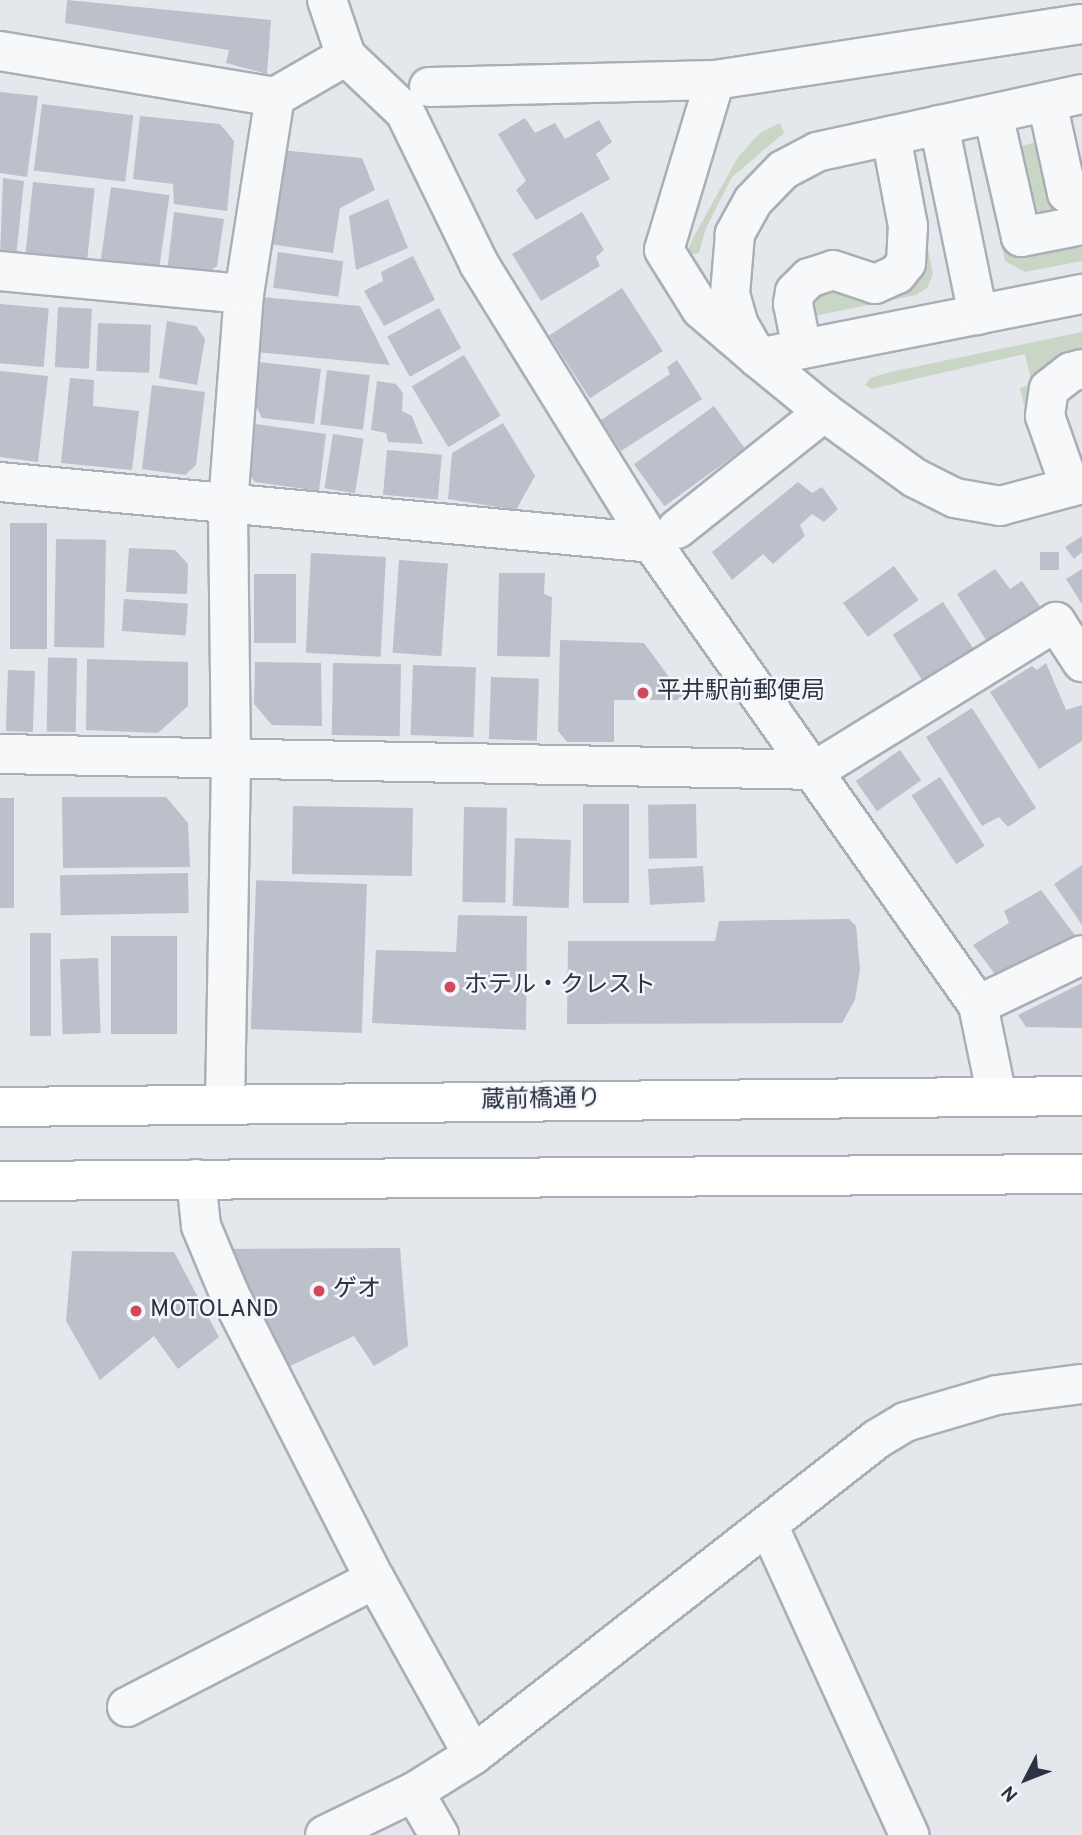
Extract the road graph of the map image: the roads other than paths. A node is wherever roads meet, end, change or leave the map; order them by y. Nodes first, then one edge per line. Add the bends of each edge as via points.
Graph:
1 (327, 0) edge
2 (1082, 24) edge
3 (0, 51) edge
4 (346, 56) junction
5 (715, 80) junction
6 (429, 87) dead end
7 (275, 97) junction
8 (1065, 98) edge
9 (993, 114) junction
10 (939, 125) junction
11 (891, 136) junction
12 (1082, 190) edge
13 (1082, 225) edge
14 (0, 271) edge
15 (1082, 293) edge
16 (244, 294) junction
17 (978, 315) junction
18 (802, 349) junction
19 (758, 358) junction
20 (1082, 369) edge
21 (824, 412) junction
22 (0, 482) edge
23 (1076, 486) edge
24 (228, 505) junction
25 (664, 536) junction
26 (1082, 662) edge
27 (0, 754) edge
28 (231, 758) junction
29 (816, 771) junction
30 (1082, 955) edge
31 (978, 1005) junction
32 (997, 1097) junction
33 (1082, 1097) edge
34 (225, 1105) junction
35 (0, 1107) edge
36 (1082, 1174) edge
37 (196, 1179) junction
38 (0, 1181) edge
39 (1082, 1384) edge
40 (768, 1525) junction
41 (375, 1580) junction
42 (127, 1707) dead end
43 (473, 1755) junction
44 (414, 1792) junction
45 (325, 1835) edge
46 (439, 1835) edge
47 (909, 1835) edge

1 - 4 street
2 - 5 street
3 - 7 street
4 - 7 street
4 - 25 street via 405,111 479,264
5 - 6 street
5 - 19 street via 664,250 701,309
7 - 16 street
8 - 9 street
8 - 12 street via 1067,193
9 - 10 street
9 - 13 street via 1021,237
10 - 11 street
10 - 17 street
11 - 18 street via 908,226 906,263 897,274 875,284 833,270 808,278 795,292 793,304
11 - 19 street via 817,152 783,170 753,201 735,234 730,294 739,325
14 - 16 street
15 - 17 street
16 - 24 street
17 - 18 street
18 - 19 street
19 - 21 street
20 - 23 street via 1049,389 1045,416
21 - 23 street via 915,478 955,498 1000,506
21 - 25 street
22 - 24 street
24 - 25 street
24 - 28 street
25 - 29 street
26 - 29 street via 1056,622
27 - 28 street
28 - 29 street
28 - 34 street
29 - 31 street
30 - 31 street
31 - 32 street
32 - 33 main road, 蔵前橋通り
32 - 34 main road, 蔵前橋通り
34 - 35 main road, 蔵前橋通り
36 - 37 main road
37 - 38 main road
37 - 41 street via 201,1226 229,1293
39 - 40 street via 997,1395 905,1422
40 - 43 street
40 - 47 street
41 - 42 street
41 - 43 street
43 - 44 street
44 - 45 street
44 - 46 street

